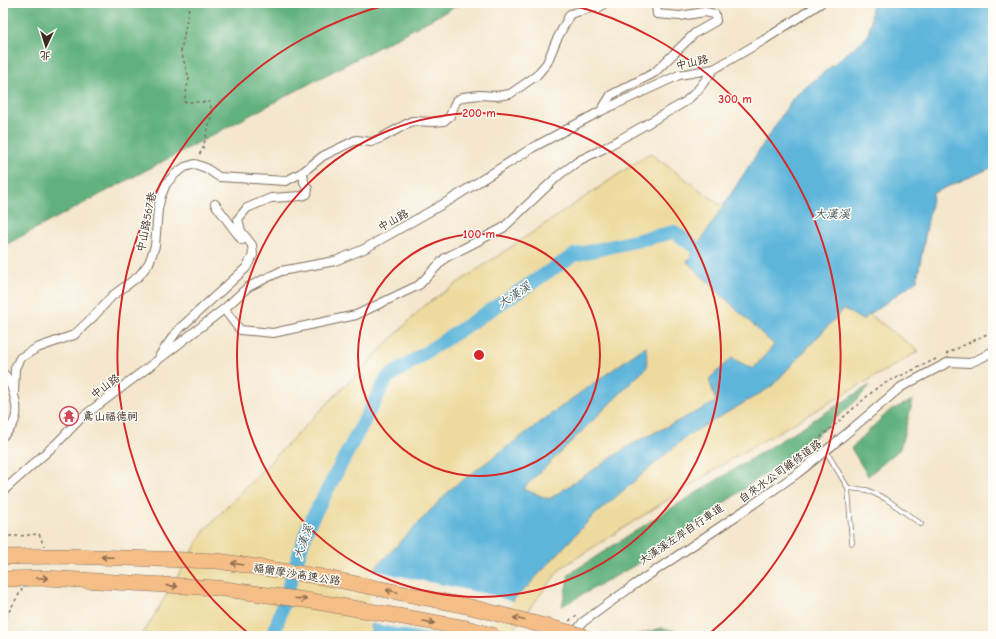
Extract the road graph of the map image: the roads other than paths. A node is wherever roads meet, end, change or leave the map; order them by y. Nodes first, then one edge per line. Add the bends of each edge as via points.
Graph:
1 (604, 3) edge
2 (656, 3) edge
3 (820, 3) edge
4 (714, 68) junction
5 (601, 111) junction
6 (303, 172) junction
7 (215, 204) dead end
8 (253, 255) junction
9 (224, 309) junction
10 (993, 351) edge
11 (154, 363) junction
12 (3, 373) edge
13 (14, 393) junction
14 (3, 436) edge
15 (826, 451) junction
16 (848, 488) junction
17 (3, 491) edge
18 (922, 524) dead end
19 (852, 543) dead end
20 (3, 557) edge
21 (3, 579) edge
22 (583, 629) edge
23 (495, 636) edge
24 (573, 636) edge

1 - 6 street via 600,7 595,6 570,14 547,63 536,76 510,94 463,97 456,101 450,116 444,121 412,121 372,142 356,140 323,156
2 - 5 street via 657,14 680,16 705,12 715,14 716,21 695,33 654,73 611,96
3 - 4 street, 中山路 via 764,40
4 - 5 street, 中山路 via 679,75
4 - 9 street via 685,102 580,160 559,175 503,228 445,258 419,285 356,315 273,333 240,330
5 - 9 street, 中山路 via 532,148 450,200 364,249 334,261 281,271 248,287
6 - 8 street via 307,194 271,198 247,208 238,219 241,231 252,245
6 - 13 street, 中山路567巷 via 286,181 219,177 195,164 175,174 166,184 161,196 155,246 149,263 139,276 112,296 74,336 37,348 20,358 15,368
7 - 8 street
8 - 11 street via 246,268 177,331
9 - 11 street, 中山路
10 - 15 street, 自來水公司維修道路 via 970,363 949,362 901,387
11 - 17 street, 中山路 via 81,418
12 - 13 street
13 - 14 street via 17,414 12,427
15 - 16 lane
15 - 22 street, 自來水公司維修道路 via 798,473 634,585
16 - 18 lane via 867,490 886,499
16 - 19 lane
22 -> 20 highway, 福爾摩沙高速公路, bridge via 322,577 218,561 64,556
21 -> 23 highway, bridge via 46,578 217,588 312,601 466,628
22 - 24 street, 自來水公司維修道路

